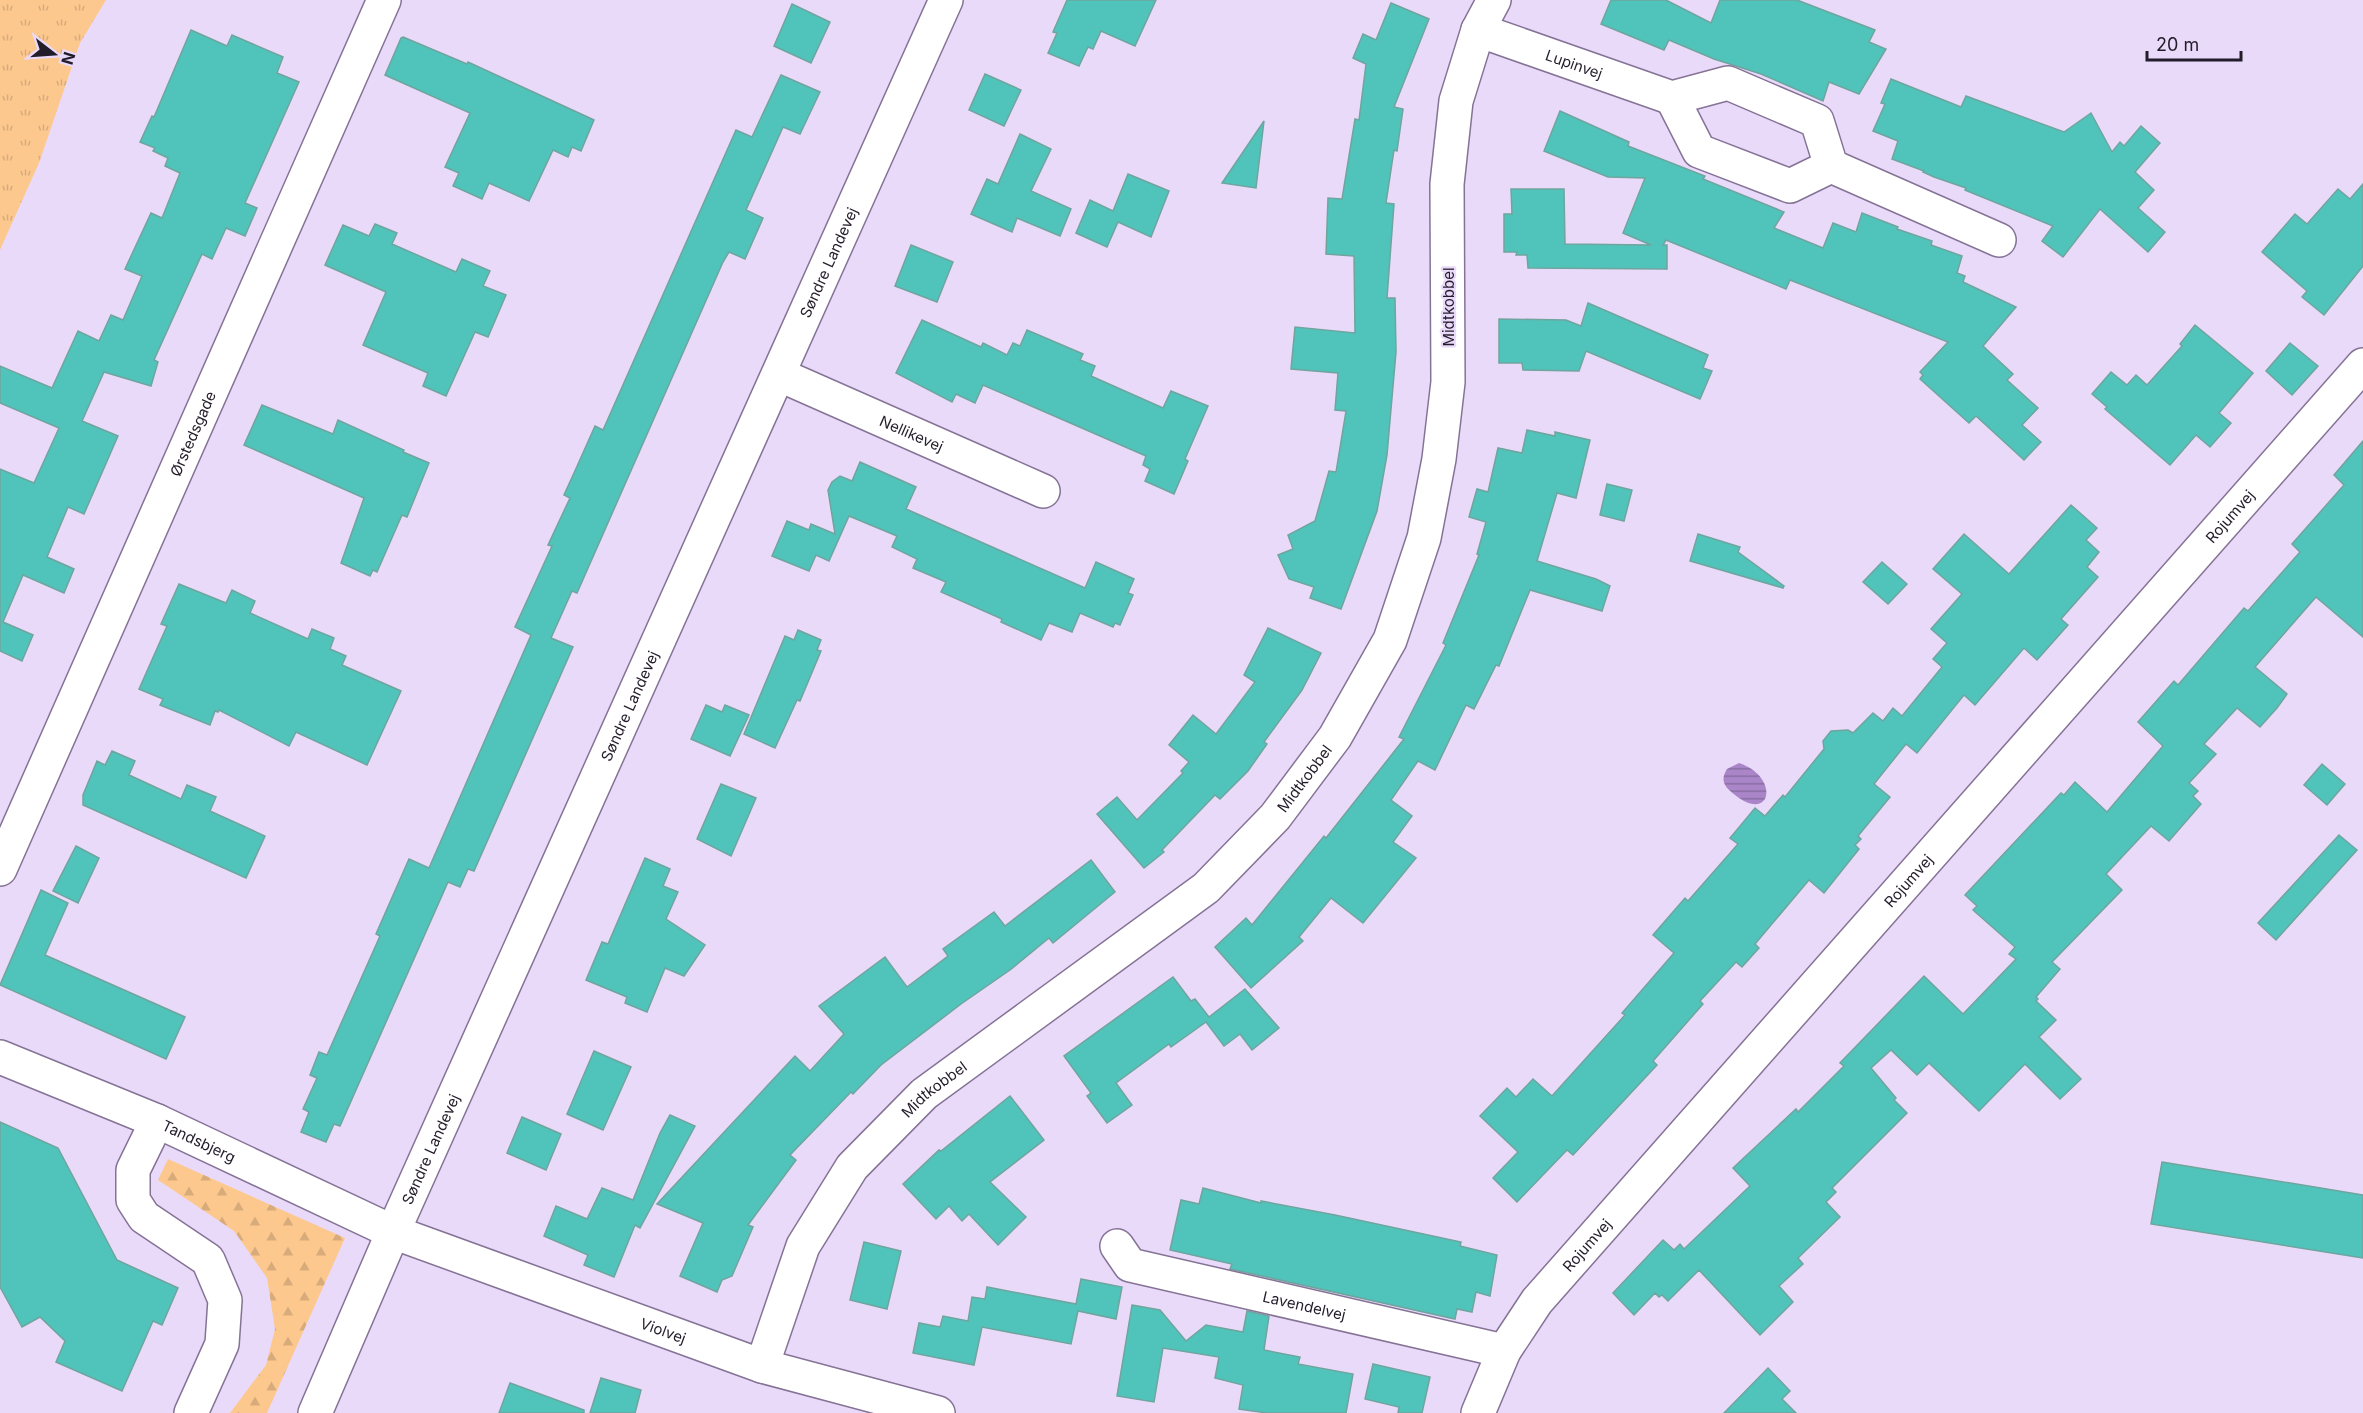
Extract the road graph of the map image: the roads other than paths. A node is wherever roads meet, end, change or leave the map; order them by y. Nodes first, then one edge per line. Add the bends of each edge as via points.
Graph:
1 (384, 0) edge
2 (946, 0) edge
3 (1494, 0) edge
4 (1478, 30) junction
5 (1672, 98) junction
6 (1831, 166) junction
7 (1999, 240) dead end
8 (2363, 364) edge
9 (780, 375) junction
10 (1043, 491) dead end
11 (0, 870) edge
12 (0, 1057) edge
13 (157, 1121) junction
14 (393, 1232) junction
15 (1117, 1246) dead end
16 (1504, 1351) junction
17 (762, 1366) junction
18 (191, 1413) edge
19 (315, 1413) edge
20 (938, 1413) edge
21 (1478, 1413) edge

1 - 11 street, Ørstedsgade
2 - 9 street, Søndre Landevej
3 - 4 street, Midtkobbel
4 - 5 street, Lupinvej
4 - 17 street, Midtkobbel via 1456,101 1447,184 1448,382 1439,459 1424,538 1390,640 1328,746 1275,817 1206,888 924,1094 852,1167 803,1246
5 - 6 street via 1728,83 1778,104 1817,121
5 - 6 street via 1699,151 1790,186
6 - 7 street
8 - 16 street, Rojumvej via 1537,1301
9 - 10 street, Nellikevej
9 - 14 street, Søndre Landevej
12 - 13 street, Tandsbjerg
13 - 14 street, Tandsbjerg
13 - 18 street via 133,1170 133,1200 144,1216 208,1260 225,1300 222,1344
14 - 17 street, Violvej
14 - 19 street, Søndre Landevej
15 - 16 street, Lavendelvej via 1130,1265
16 - 21 street, Rojumvej
17 - 20 street, Violvej

